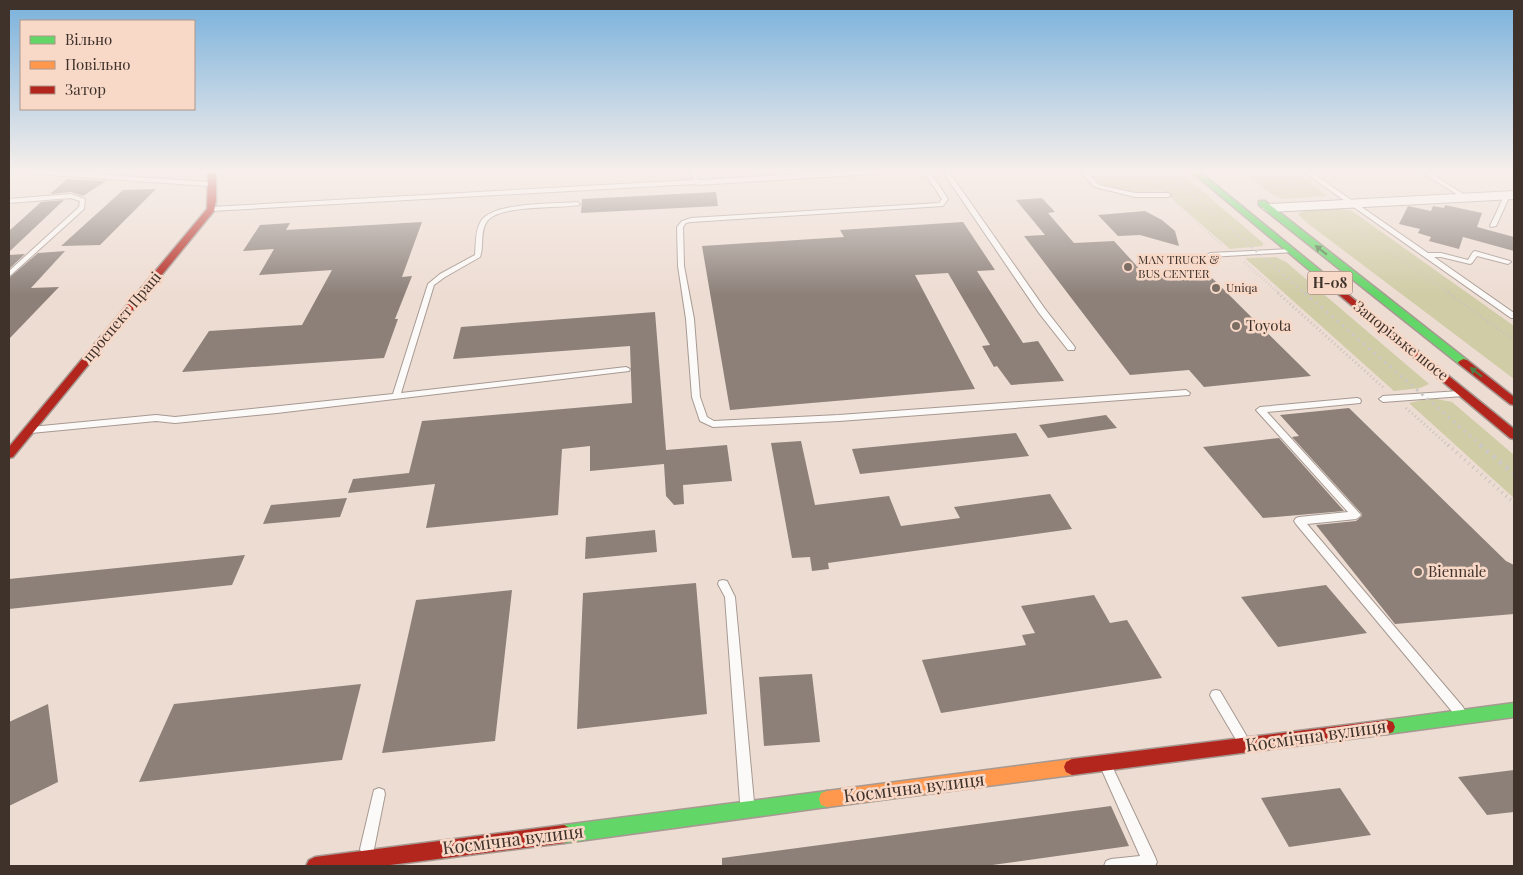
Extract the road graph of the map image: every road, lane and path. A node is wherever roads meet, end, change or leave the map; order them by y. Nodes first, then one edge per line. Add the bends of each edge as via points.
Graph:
1 (77, 213) edge
2 (208, 213) edge
3 (493, 213) edge
4 (810, 213) edge
5 (974, 213) edge
6 (1188, 213) edge
7 (1245, 213) edge
8 (1274, 213) edge
9 (1334, 213) edge
10 (1364, 213) edge
11 (1500, 213) edge
12 (1493, 226) dead end
13 (1291, 251) junction
14 (1210, 255) dead end
15 (1234, 255) junction
16 (1426, 255) junction
17 (1508, 262) dead end
18 (9, 274) edge
19 (1514, 316) edge
20 (1514, 340) edge
21 (1071, 348) dead end
22 (626, 369) dead end
23 (1186, 394) dead end
24 (1465, 394) junction
25 (396, 396) junction
26 (1383, 399) dead end
27 (1396, 399) junction
28 (1357, 402) dead end
29 (1514, 402) edge
30 (29, 430) junction
31 (1514, 435) edge
32 (9, 454) edge
33 (1514, 504) edge
34 (723, 584) dead end
35 (1216, 694) dead end
36 (1514, 710) edge
37 (1464, 717) junction
38 (1246, 746) junction
39 (1105, 763) junction
40 (379, 794) dead end
41 (748, 810) junction
42 (365, 859) junction
43 (315, 866) edge
44 (1111, 866) edge

1 - 18 lane
2 - 30 main road, проспект Праці
3 - 25 lane via 482,222 478,256 439,276 432,284
4 - 23 lane via 691,220 680,226 681,266 690,319 696,397 703,419 714,424 838,418
5 - 21 lane
6 - 15 path
7 - 13 main road, Запорізьке шосе / Н-08
29 -> 8 main road, Запорізьке шосе / Н-08
9 - 20 path
10 - 16 lane
11 - 12 lane
13 - 15 lane
13 - 24 main road, Запорізьке шосе / Н-08
14 - 15 lane
15 - 27 path
16 - 17 lane via 1470,262 1474,253
16 - 19 lane
22 - 25 lane
24 - 27 lane
24 - 31 main road, Запорізьке шосе / Н-08
25 - 30 lane via 175,420 156,418
26 - 27 lane
27 - 33 path
28 - 37 lane via 1260,410 1356,515 1299,521
30 - 32 main road, проспект Праці
34 - 41 lane via 730,597
35 - 38 lane
36 - 37 main road, Космічна вулиця
37 - 38 main road, Космічна вулиця
38 - 39 main road, Космічна вулиця
39 - 41 main road, Космічна вулиця
39 - 44 lane via 1150,862
40 - 42 lane
41 - 42 main road, Космічна вулиця
42 - 43 main road, Космічна вулиця

